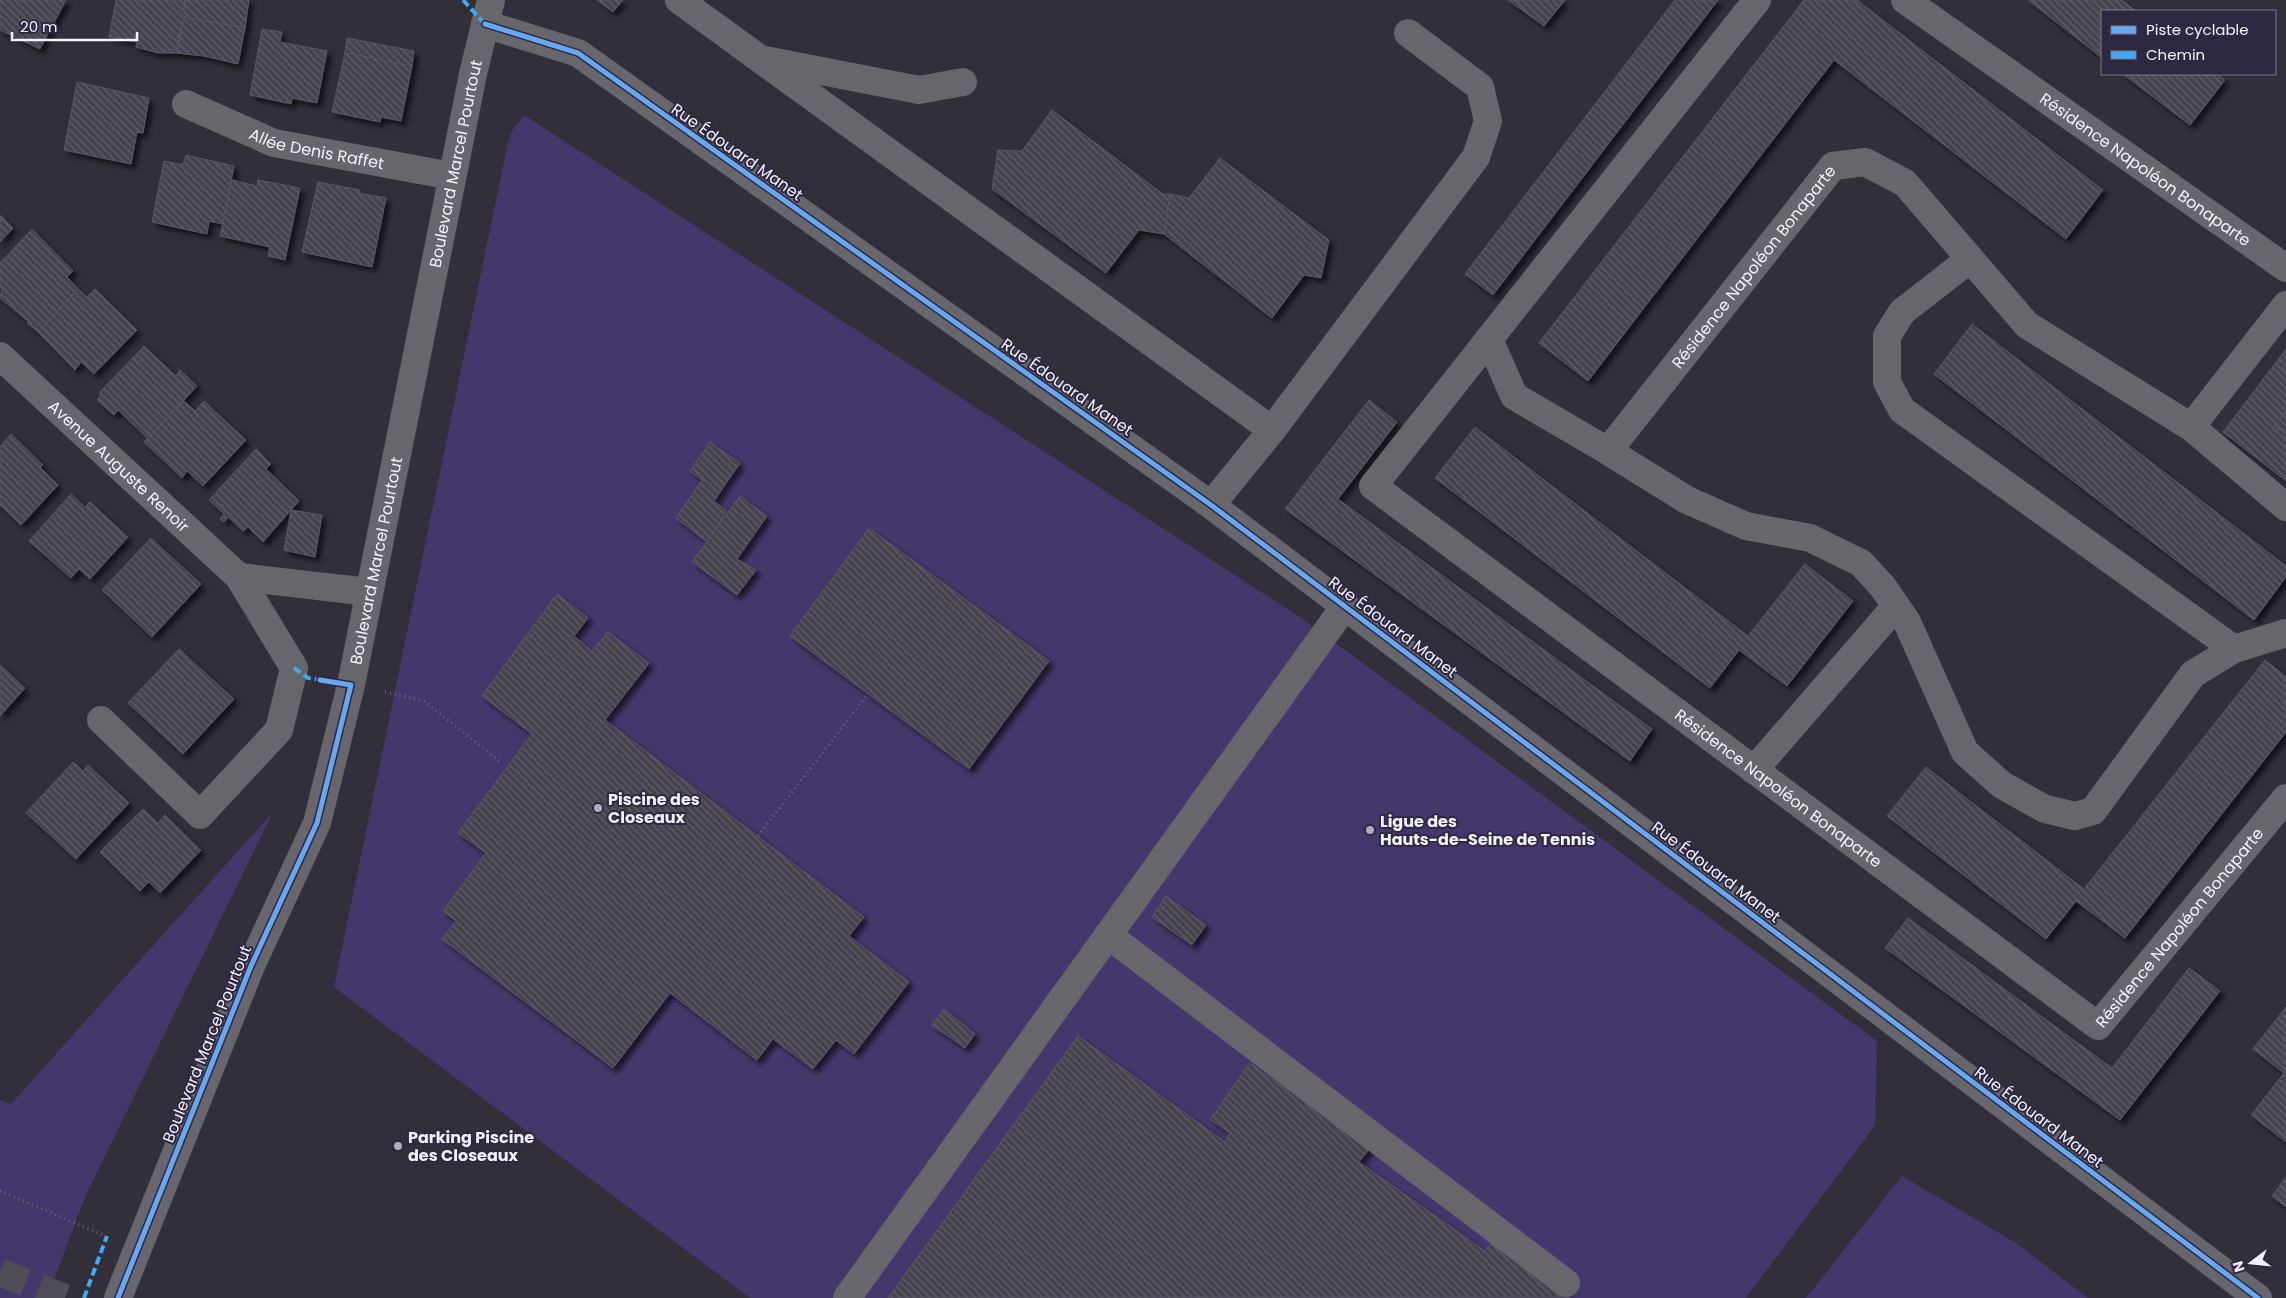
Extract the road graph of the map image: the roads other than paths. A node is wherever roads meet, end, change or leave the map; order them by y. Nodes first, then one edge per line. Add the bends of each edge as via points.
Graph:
1 (679, 0) edge
2 (1757, 0) edge
3 (1906, 0) edge
4 (488, 12) edge
5 (1408, 33) dead end
6 (760, 58) junction
7 (963, 82) dead end
8 (186, 104) dead end
9 (452, 176) junction
10 (1970, 259) junction
11 (2286, 268) edge
12 (2286, 305) edge
13 (1490, 340) junction
14 (0, 356) edge
15 (2191, 427) junction
16 (1272, 430) junction
17 (1608, 451) junction
18 (1211, 505) junction
19 (2286, 507) edge
20 (239, 577) junction
21 (369, 592) junction
22 (1345, 606) junction
23 (1896, 606) junction
24 (2286, 633) edge
25 (2234, 649) junction
26 (101, 720) dead end
27 (1754, 770) junction
28 (2286, 798) edge
29 (1108, 935) junction
30 (1566, 1284) dead end
31 (118, 1298) edge
32 (847, 1298) edge
33 (2258, 1298) edge

1 - 6 street
2 - 13 street, Résidence Napoléon Bonaparte
3 - 11 street, Résidence Napoléon Bonaparte
4 - 9 street, Boulevard Marcel Pourtout
4 - 18 street, Rue Édouard Manet via 578,53
5 - 16 street via 1480,87 1488,121 1476,157
6 - 7 street via 919,90
6 - 16 street
8 - 9 street, Allée Denis Raffet via 274,143
9 - 21 street, Boulevard Marcel Pourtout
10 - 15 street, Résidence Napoléon Bonaparte via 2026,325
10 - 17 street, Résidence Napoléon Bonaparte via 1905,183 1865,162 1833,166
10 - 25 street via 1902,312 1887,336 1887,382 1902,410
12 - 15 street
13 - 17 street via 1514,396
13 - 27 street, Résidence Napoléon Bonaparte via 1373,486
14 - 20 street, Avenue Auguste Renoir
15 - 19 street, Résidence Napoléon Bonaparte
16 - 18 street
17 - 23 street via 1687,500 1746,526 1810,538 1861,563
18 - 22 street, Rue Édouard Manet
20 - 21 street
20 - 26 street, Avenue Auguste Renoir via 294,668 278,730 200,815
21 - 31 street, Boulevard Marcel Pourtout via 317,823 251,966
22 - 29 street
22 - 33 street, Rue Édouard Manet
23 - 25 street via 1907,622 1965,752 2002,785 2045,810 2075,816 2093,811 2193,674
23 - 27 street
24 - 25 street
27 - 28 street, Résidence Napoléon Bonaparte via 2098,1026
29 - 30 street
29 - 32 street

